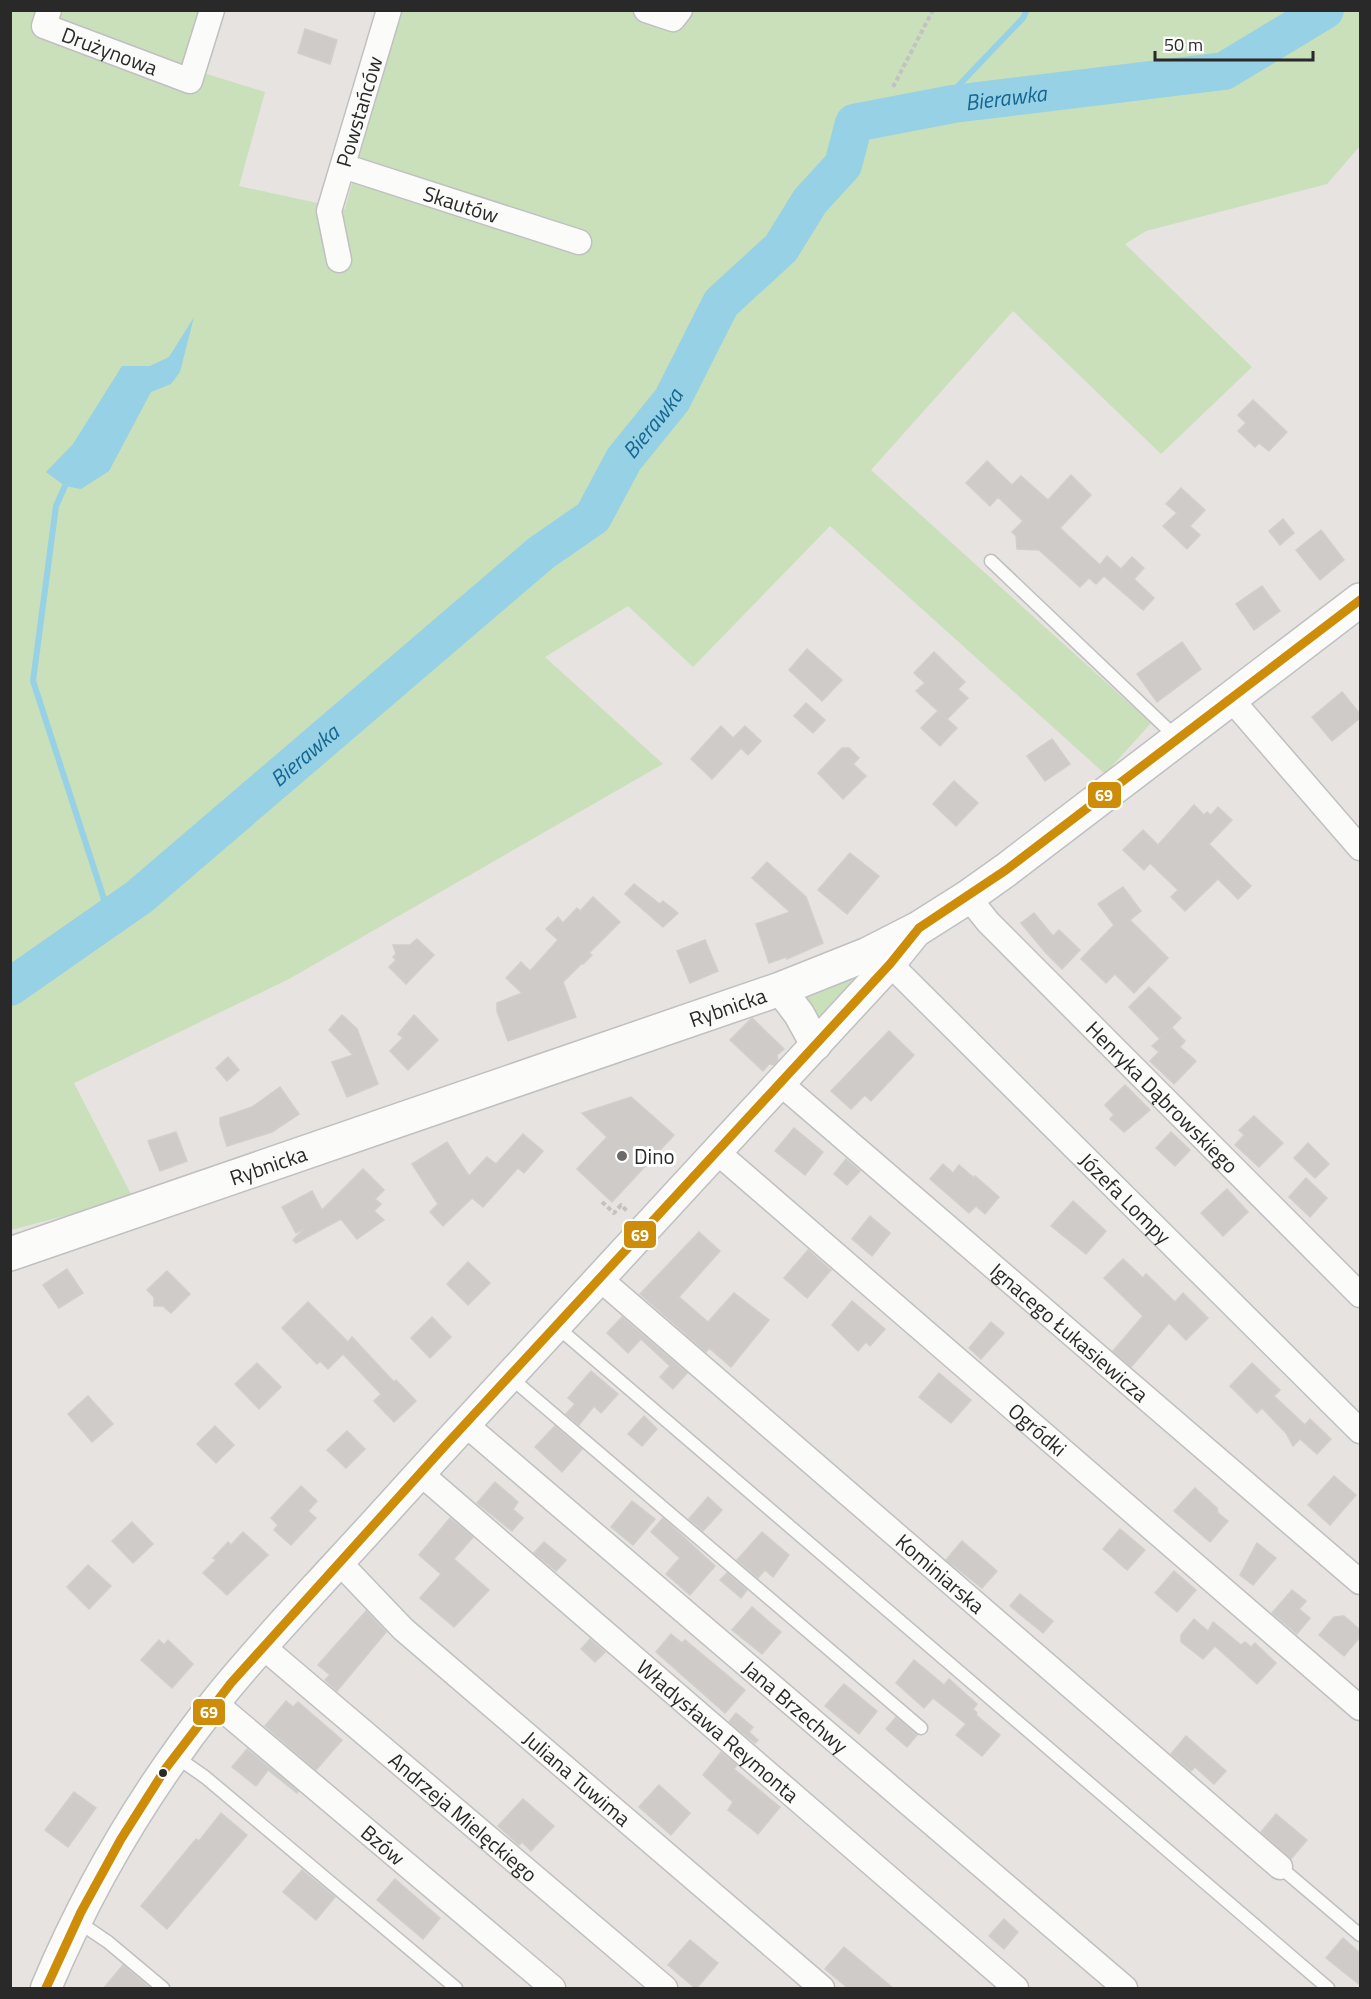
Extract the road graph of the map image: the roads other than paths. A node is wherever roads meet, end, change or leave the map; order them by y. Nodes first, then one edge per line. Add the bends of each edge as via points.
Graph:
1 (49, 10) edge
2 (212, 10) edge
3 (389, 10) edge
4 (646, 10) edge
5 (680, 10) edge
6 (343, 166) junction
7 (579, 242) dead end
8 (339, 260) dead end
9 (991, 561) dead end
10 (1360, 600) edge
11 (1231, 699) junction
12 (1178, 739) junction
13 (1360, 848) edge
14 (968, 897) junction
15 (919, 928) junction
16 (890, 964) junction
17 (780, 989) junction
18 (816, 1044) junction
19 (780, 1083) junction
20 (717, 1152) junction
21 (10, 1254) edge
22 (600, 1279) junction
23 (1360, 1295) edge
24 (555, 1325) junction
25 (509, 1376) junction
26 (465, 1424) junction
27 (1360, 1431) edge
28 (420, 1473) junction
29 (339, 1562) junction
30 (1360, 1582) edge
31 (262, 1646) junction
32 (215, 1703) junction
33 (1360, 1708) edge
34 (921, 1728) dead end
35 (175, 1756) junction
36 (1280, 1867) joint
37 (77, 1922) junction
38 (1360, 1935) edge
39 (46, 1989) edge
40 (163, 1989) edge
41 (456, 1989) edge
42 (553, 1989) edge
43 (665, 1989) edge
44 (822, 1989) edge
45 (1016, 1989) edge
46 (1125, 1989) edge
47 (1328, 1989) edge

1 - 2 street, Drużynowa via 44,26 190,81
3 - 6 street, Powstańców
4 - 5 street via 673,19
6 - 7 street, Skautów
6 - 8 street, Powstańców via 329,211
9 - 12 lane
10 - 11 main road, Rybnicka
11 - 12 main road, Rybnicka
11 - 13 street
12 - 14 main road, Rybnicka
14 - 15 main road, Rybnicka
14 - 23 street, Henryka Dąbrowskiego via 988,922
15 - 16 street
15 - 17 main road, Rybnicka via 868,954
16 - 18 street
16 - 27 street, Józefa Lompy
17 - 18 street
17 - 21 main road, Rybnicka
18 - 19 street
19 - 20 street
19 - 30 street, Ignacego Łukasiewicza
20 - 22 street
20 - 33 street, Ogródki
22 - 24 street
22 - 36 street, Kominiarska
24 - 25 street
24 - 47 lane
25 - 26 street
25 - 34 lane
26 - 28 street
26 - 46 street, Jana Brzechwy
28 - 29 street
28 - 45 street, Władysława Reymonta
29 - 31 street
29 - 44 street, Juliana Tuwima via 403,1629
31 - 32 street
31 - 43 street, Andrzeja Mielęckiego
32 - 35 street
32 - 42 street, Bzów
35 - 37 street via 136,1814
35 - 41 lane via 205,1776
36 - 38 lane
37 - 39 street
37 - 40 lane via 108,1942

